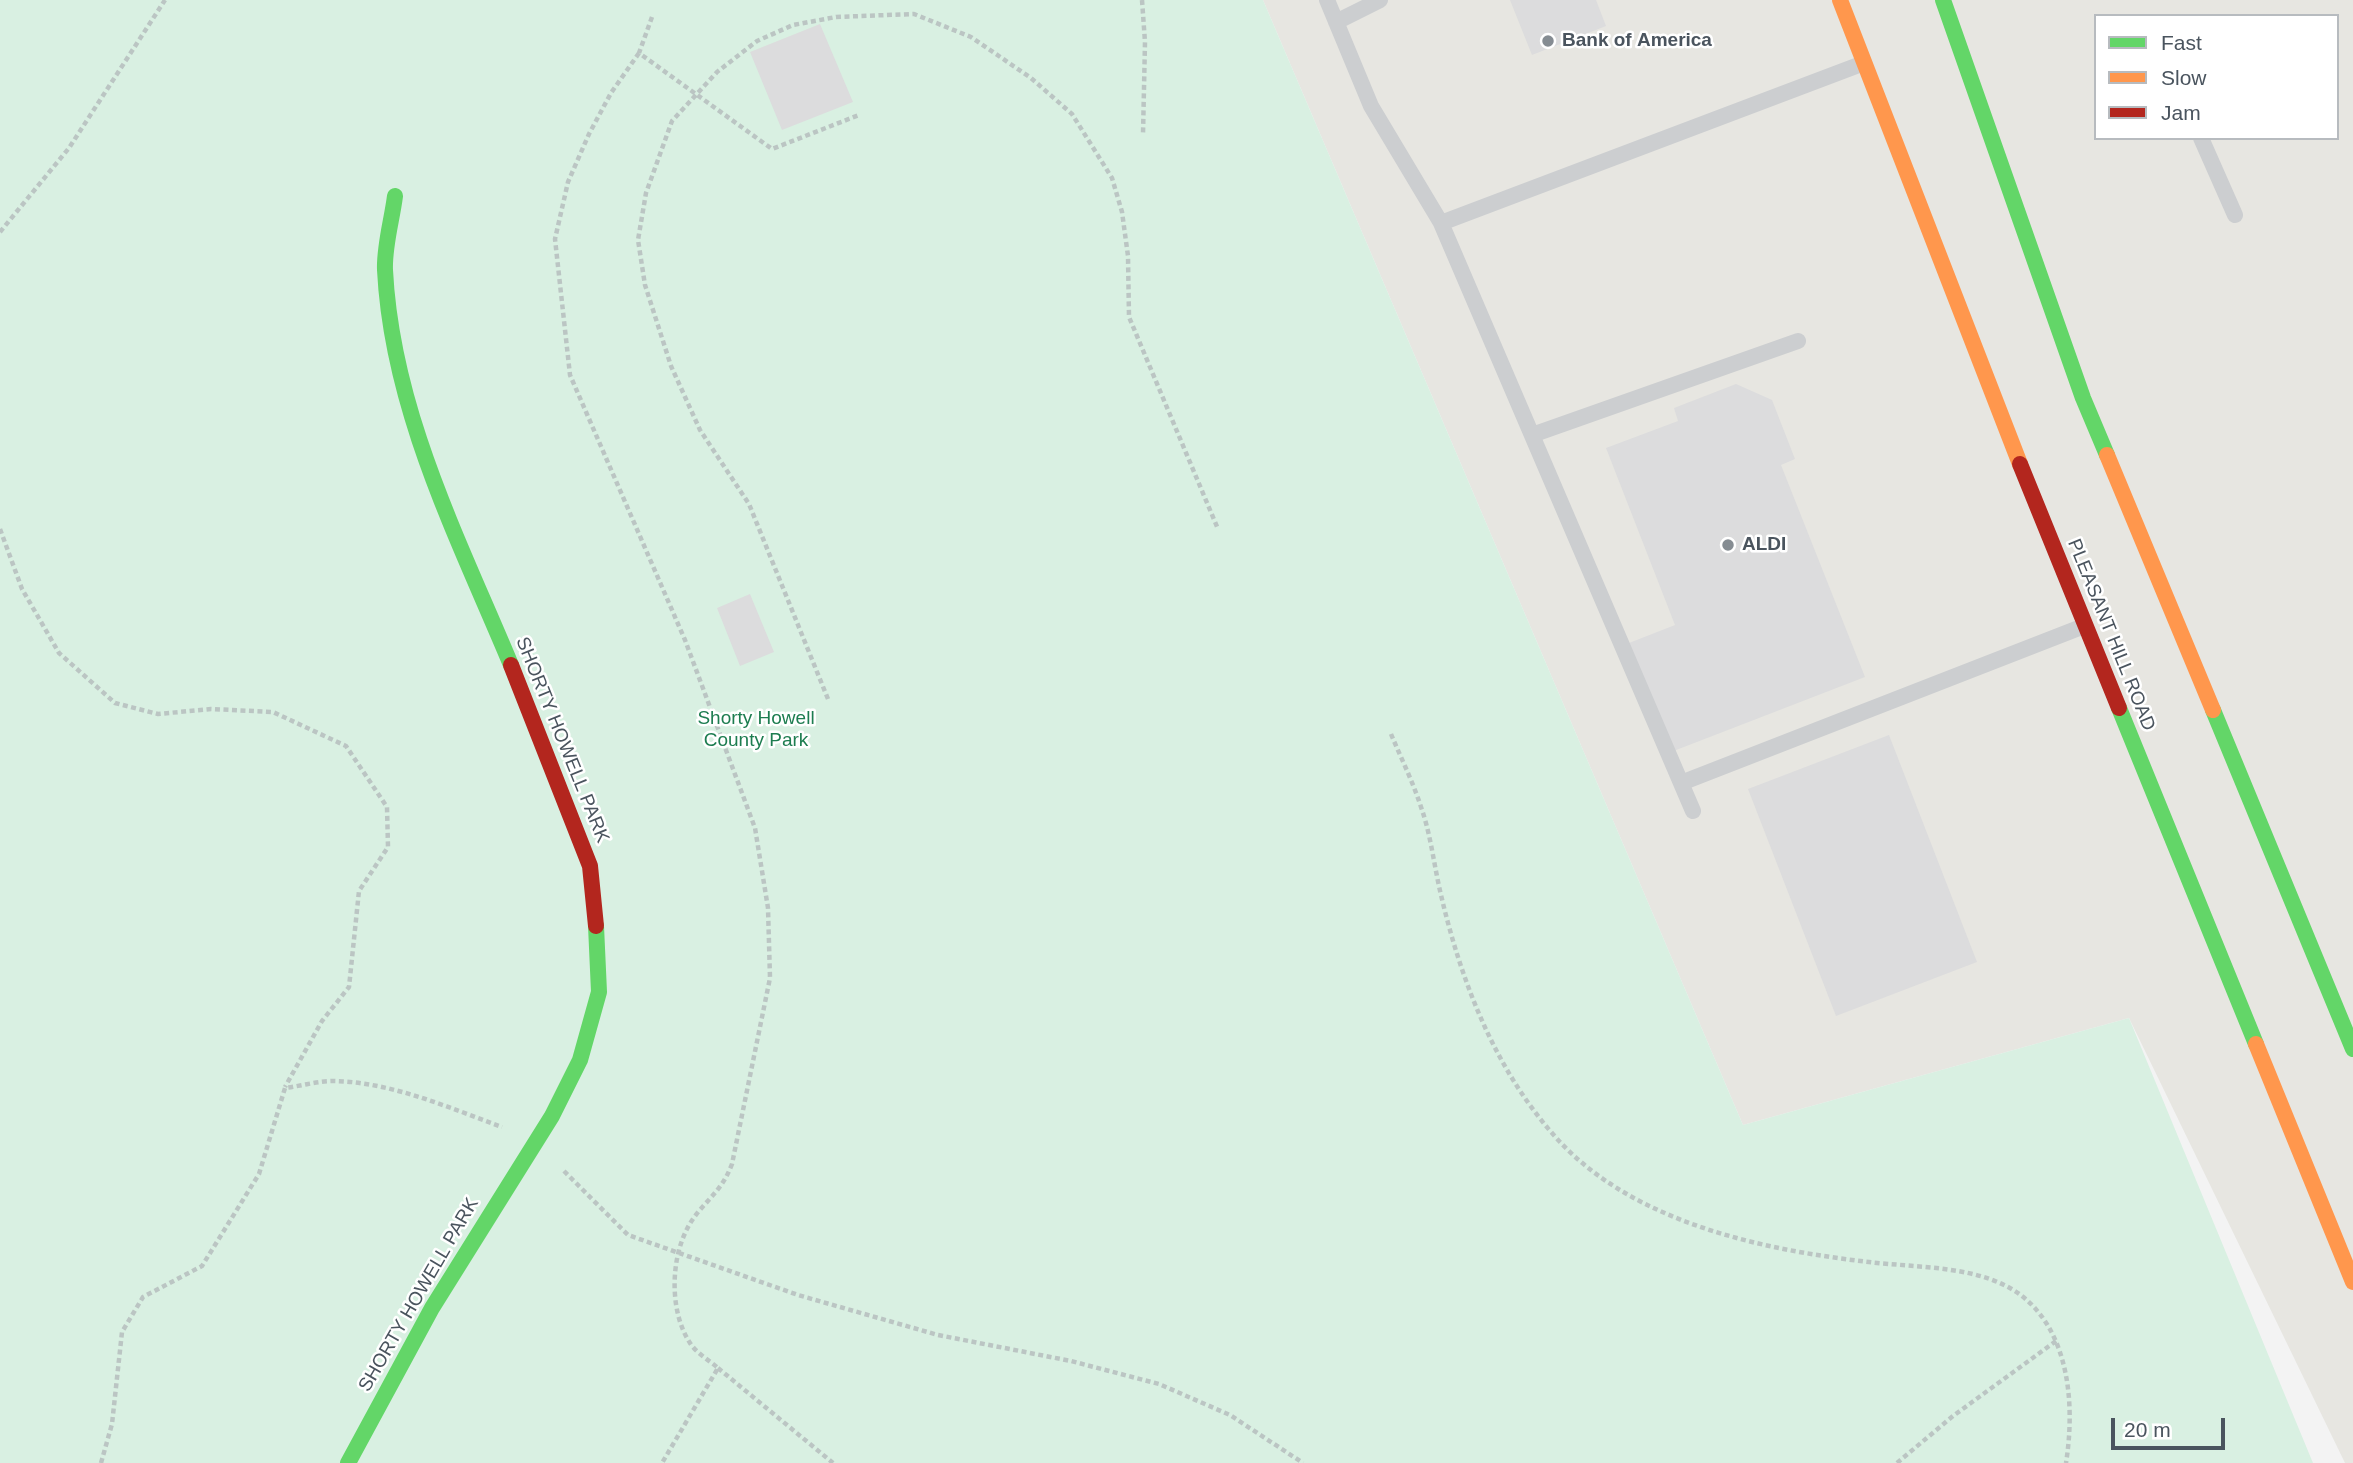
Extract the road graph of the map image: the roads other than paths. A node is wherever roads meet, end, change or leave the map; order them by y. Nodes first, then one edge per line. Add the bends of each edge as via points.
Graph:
1 (1326, 0) edge
2 (1380, 0) edge
3 (1840, 0) edge
4 (1943, 0) edge
5 (1336, 22) junction
6 (1864, 63) junction
7 (2202, 140) edge
8 (395, 196) dead end
9 (2235, 215) dead end
10 (1441, 223) junction
11 (1798, 341) dead end
12 (1532, 435) junction
13 (2084, 625) junction
14 (1681, 783) junction
15 (1693, 811) dead end
16 (2353, 1049) edge
17 (2353, 1282) edge
18 (348, 1463) edge

1 - 5 lane
2 - 5 lane
3 - 6 main road, PLEASANT HILL ROAD
4 - 16 main road via 2083,398
5 - 10 lane via 1371,106
6 - 10 lane
6 - 13 main road, PLEASANT HILL ROAD
7 - 9 lane
8 - 18 main road, SHORTY HOWELL PARK via 385,267 393,347 425,458 590,866 599,992 580,1060 552,1116 432,1308
10 - 12 lane
11 - 12 lane
12 - 14 lane
13 - 14 lane
13 - 17 main road, PLEASANT HILL ROAD
14 - 15 lane

